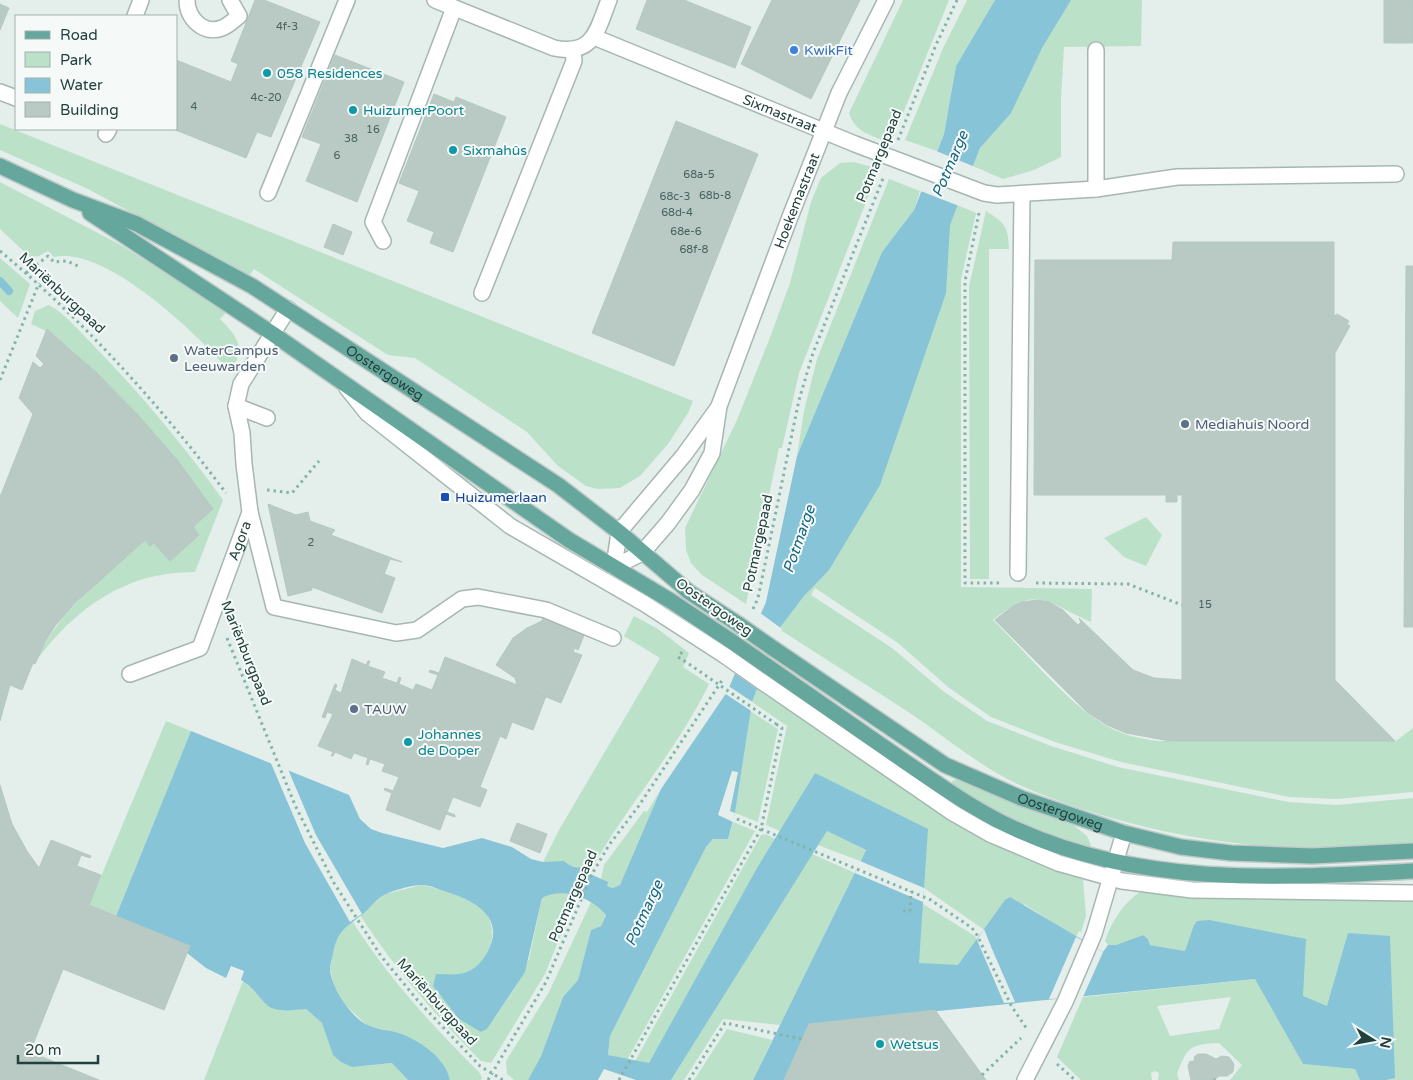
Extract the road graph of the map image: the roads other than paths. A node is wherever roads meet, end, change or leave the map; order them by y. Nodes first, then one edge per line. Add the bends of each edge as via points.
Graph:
1 (141, 0) edge
2 (230, 0) edge
3 (347, 0) edge
4 (435, 0) edge
5 (609, 0) edge
6 (886, 0) edge
7 (454, 8) junction
8 (183, 9) edge
9 (134, 15) edge
10 (594, 37) junction
11 (573, 50) junction
12 (1096, 50) dead end
13 (0, 92) edge
14 (15, 98) edge
15 (823, 131) junction
16 (0, 166) edge
17 (1396, 174) dead end
18 (1096, 189) junction
19 (268, 193) dead end
20 (1022, 194) junction
21 (73, 200) junction
22 (383, 241) dead end
23 (482, 293) dead end
24 (288, 309) junction
25 (272, 334) junction
26 (343, 383) junction
27 (236, 406) junction
28 (719, 406) junction
29 (266, 418) dead end
30 (250, 512) junction
31 (619, 532) junction
32 (642, 553) junction
33 (614, 567) junction
34 (1018, 573) dead end
35 (613, 638) dead end
36 (130, 674) dead end
37 (1124, 833) junction
38 (1413, 850) edge
39 (1116, 863) junction
40 (1413, 872) edge
41 (1112, 878) junction
42 (1413, 893) edge
43 (1025, 1080) edge

1 - 9 street
2 - 8 street via 239,16 223,28 206,29
3 - 19 street
4 - 7 street
5 - 10 street
6 - 15 street, Hoekemastraat via 838,93
7 - 11 street via 554,48
7 - 22 street via 373,222
10 - 11 street
10 - 15 street, Sixmastraat
11 - 23 street via 574,61
12 - 18 street
13 - 14 street
15 - 20 street, Sixmastraat via 968,187 997,195
15 - 28 street, Hoekemastraat
16 - 21 main road, Oostergoweg
17 - 18 street, Sixmastraat via 1177,177
18 - 20 street, Sixmastraat
20 - 34 street
21 - 24 main road, Oostergoweg via 137,224 180,245
21 - 25 main road, Oostergoweg
24 - 25 street, Agora
24 - 31 main road, Oostergoweg via 558,485
25 - 26 main road, Oostergoweg
25 - 27 street, Agora via 241,384
26 - 33 main road, Oostergoweg via 536,518
26 - 41 street, Oostergoweg, bridge via 367,413 510,526 645,604 724,655 954,813 990,834 1058,863
27 - 29 street
27 - 30 street, Agora
28 - 31 street, Hoekemastraat via 684,455
28 - 32 street, Hoekemastraat via 712,452 692,490
30 - 35 street via 274,607 396,633 416,630 462,599 478,597 546,610
30 - 36 street, Agora via 200,648
31 - 32 main road, Oostergoweg
31 - 33 street
32 - 33 street, Hoekemastraat
32 - 37 main road, Oostergoweg, bridge via 689,592 945,765 1021,798
33 - 39 main road, Oostergoweg, bridge via 671,600 946,790 986,814 1049,843
37 - 38 main road, Oostergoweg via 1181,847 1231,853 1312,856
37 - 39 street
39 - 40 main road, Oostergoweg via 1219,876
39 - 41 street
41 - 42 street, Oostergoweg via 1192,890
41 - 43 street via 1094,934 1065,1002

